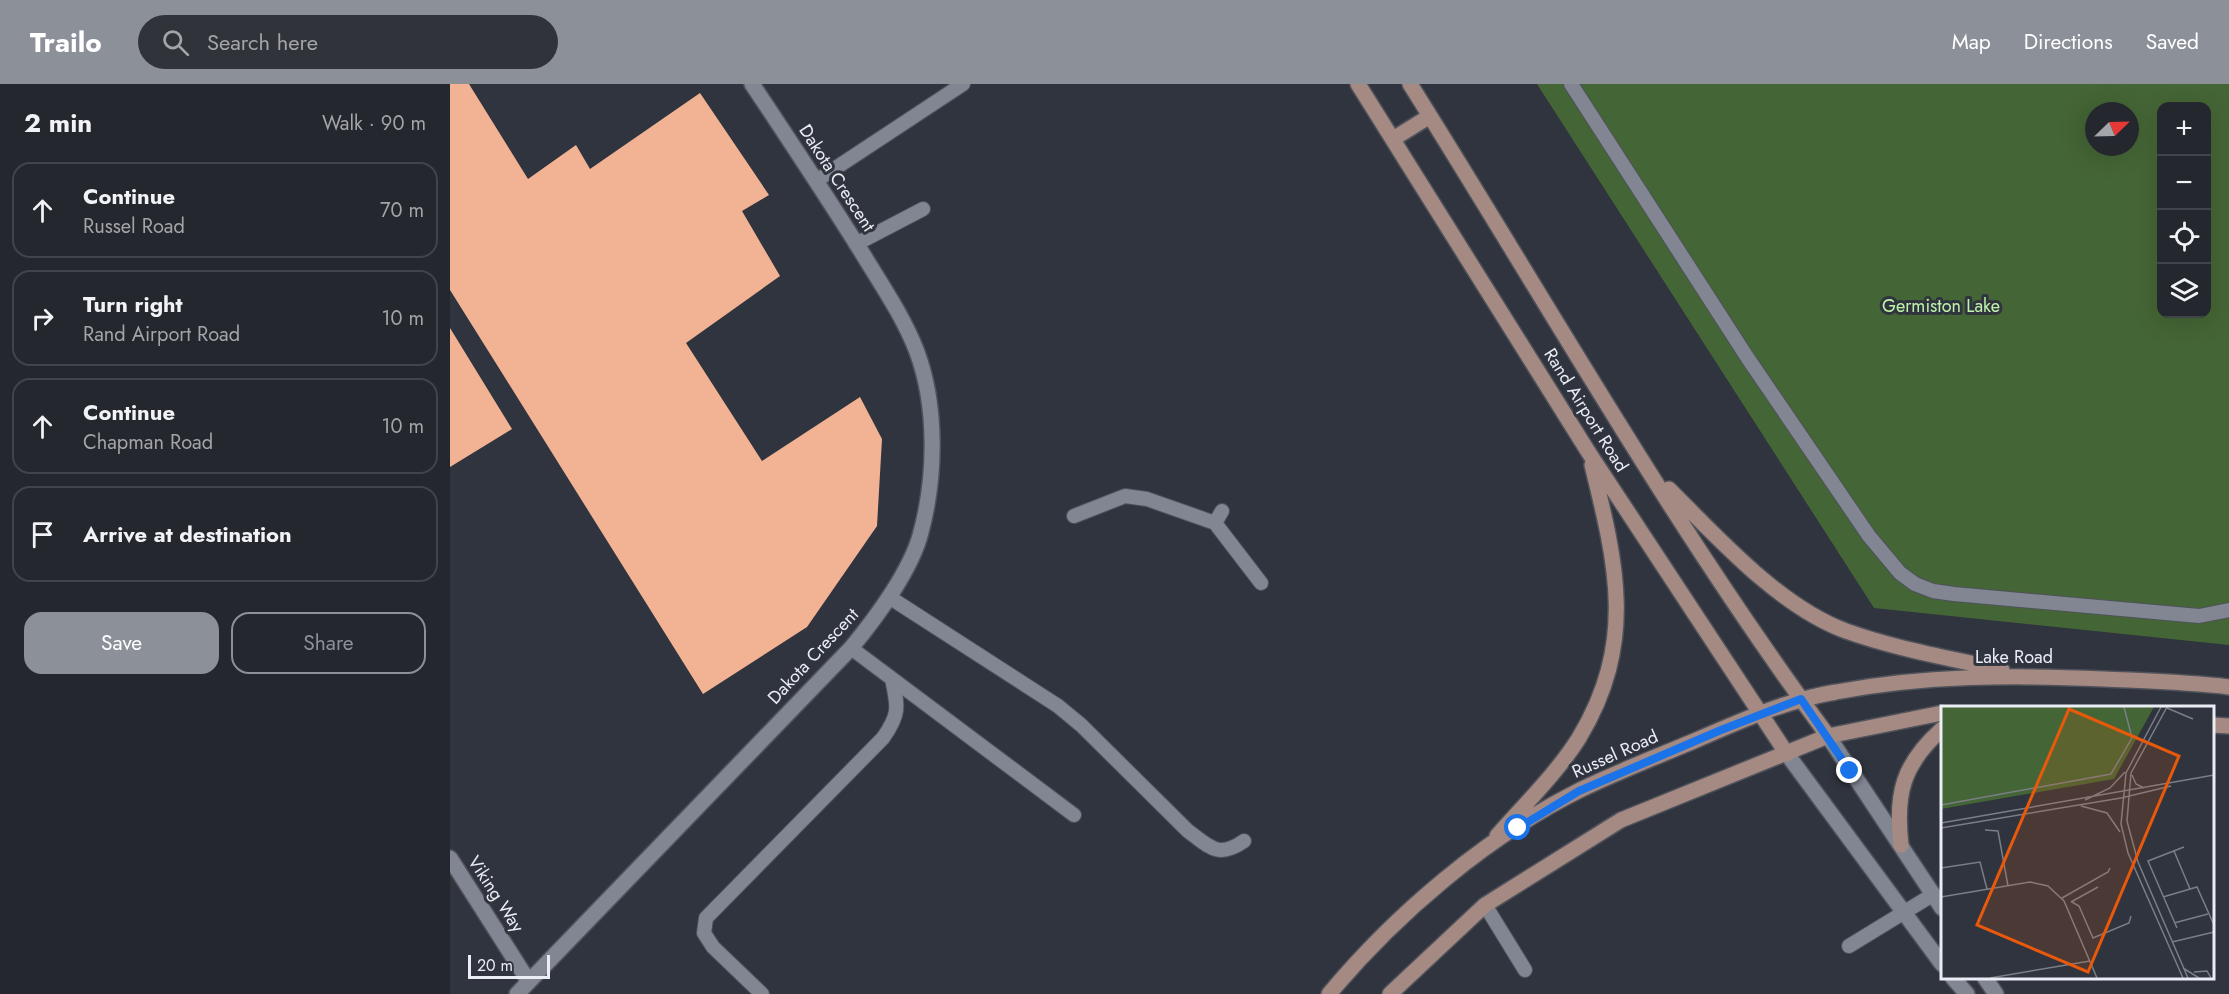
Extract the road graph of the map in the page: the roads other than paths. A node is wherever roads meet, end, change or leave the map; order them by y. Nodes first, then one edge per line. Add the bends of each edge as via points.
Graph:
1 (753, 84) edge
2 (963, 84) edge
3 (1358, 84) edge
4 (1410, 84) edge
5 (1571, 84) edge
6 (1430, 116) junction
7 (1393, 139) junction
8 (816, 181) junction
9 (923, 209) dead end
10 (856, 244) junction
11 (1589, 453) junction
12 (1647, 468) junction
13 (1074, 516) dead end
14 (1261, 583) dead end
15 (888, 597) junction
16 (2229, 610) edge
17 (851, 648) junction
18 (2028, 675) junction
19 (892, 679) junction
20 (2229, 687) edge
21 (1801, 699) junction
22 (1941, 713) edge
23 (1760, 714) junction
24 (2214, 725) edge
25 (2229, 726) edge
26 (1941, 730) edge
27 (1828, 736) junction
28 (1787, 754) junction
29 (1074, 815) dead end
30 (1244, 842) dead end
31 (1901, 844) junction
32 (1483, 852) junction
33 (450, 858) edge
34 (1934, 894) junction
35 (1485, 905) junction
36 (1941, 906) edge
37 (1904, 910) junction
38 (1849, 946) dead end
39 (1941, 963) edge
40 (1525, 970) dead end
41 (1954, 979) edge
42 (1986, 979) edge
43 (529, 982) junction
44 (517, 994) edge
45 (762, 994) edge
46 (1329, 994) edge
47 (1390, 994) edge
48 (1967, 994) edge
49 (1996, 994) edge

1 - 8 street, Dakota Crescent
2 - 8 lane
3 - 7 main road, Rand Airport Road
4 - 6 main road, Rand Airport Road
5 - 16 lane via 1748,357 1869,536 1900,573 1915,584 1954,594 2199,615
6 - 7 main road
6 - 12 main road, Rand Airport Road
7 - 11 main road, Rand Airport Road
8 - 10 street, Dakota Crescent
9 - 10 lane
10 - 15 street, Dakota Crescent via 917,352 931,427 931,461 921,533
11 - 23 main road, Rand Airport Road
11 - 32 main road via 1612,561 1617,615 1614,657 1602,692 1578,739
12 - 18 main road via 1771,587 1845,631
12 - 21 main road, Rand Airport Road
13 - 14 lane via 1125,496 1218,517
15 - 17 street, Dakota Crescent
15 - 30 lane via 1058,706 1205,844 1217,851 1231,850
17 - 19 lane
17 - 43 street, Dakota Crescent
18 - 20 main road, Lake Road
18 - 21 main road, Lake Road via 1950,677
19 - 29 lane
19 - 45 lane via 898,706 895,722 883,738 706,918 704,933 713,947
21 - 23 main road, Russel Road
21 - 27 main road, Rand Airport Road
22 - 27 main road
23 - 28 main road, Rand Airport Road
23 - 32 main road, Russel Road via 1579,791
24 - 25 main road
26 - 31 main road via 1905,774 1898,808
27 - 28 main road
27 - 31 street
28 - 35 main road via 1621,820
28 - 37 street
31 - 34 street
32 - 46 main road, Russel Road via 1427,894
33 - 43 street, Viking Way
34 - 36 street
34 - 37 lane
35 - 40 lane
35 - 47 main road
37 - 38 lane
37 - 39 street
41 - 48 street
42 - 49 street
43 - 44 street, Dakota Crescent

